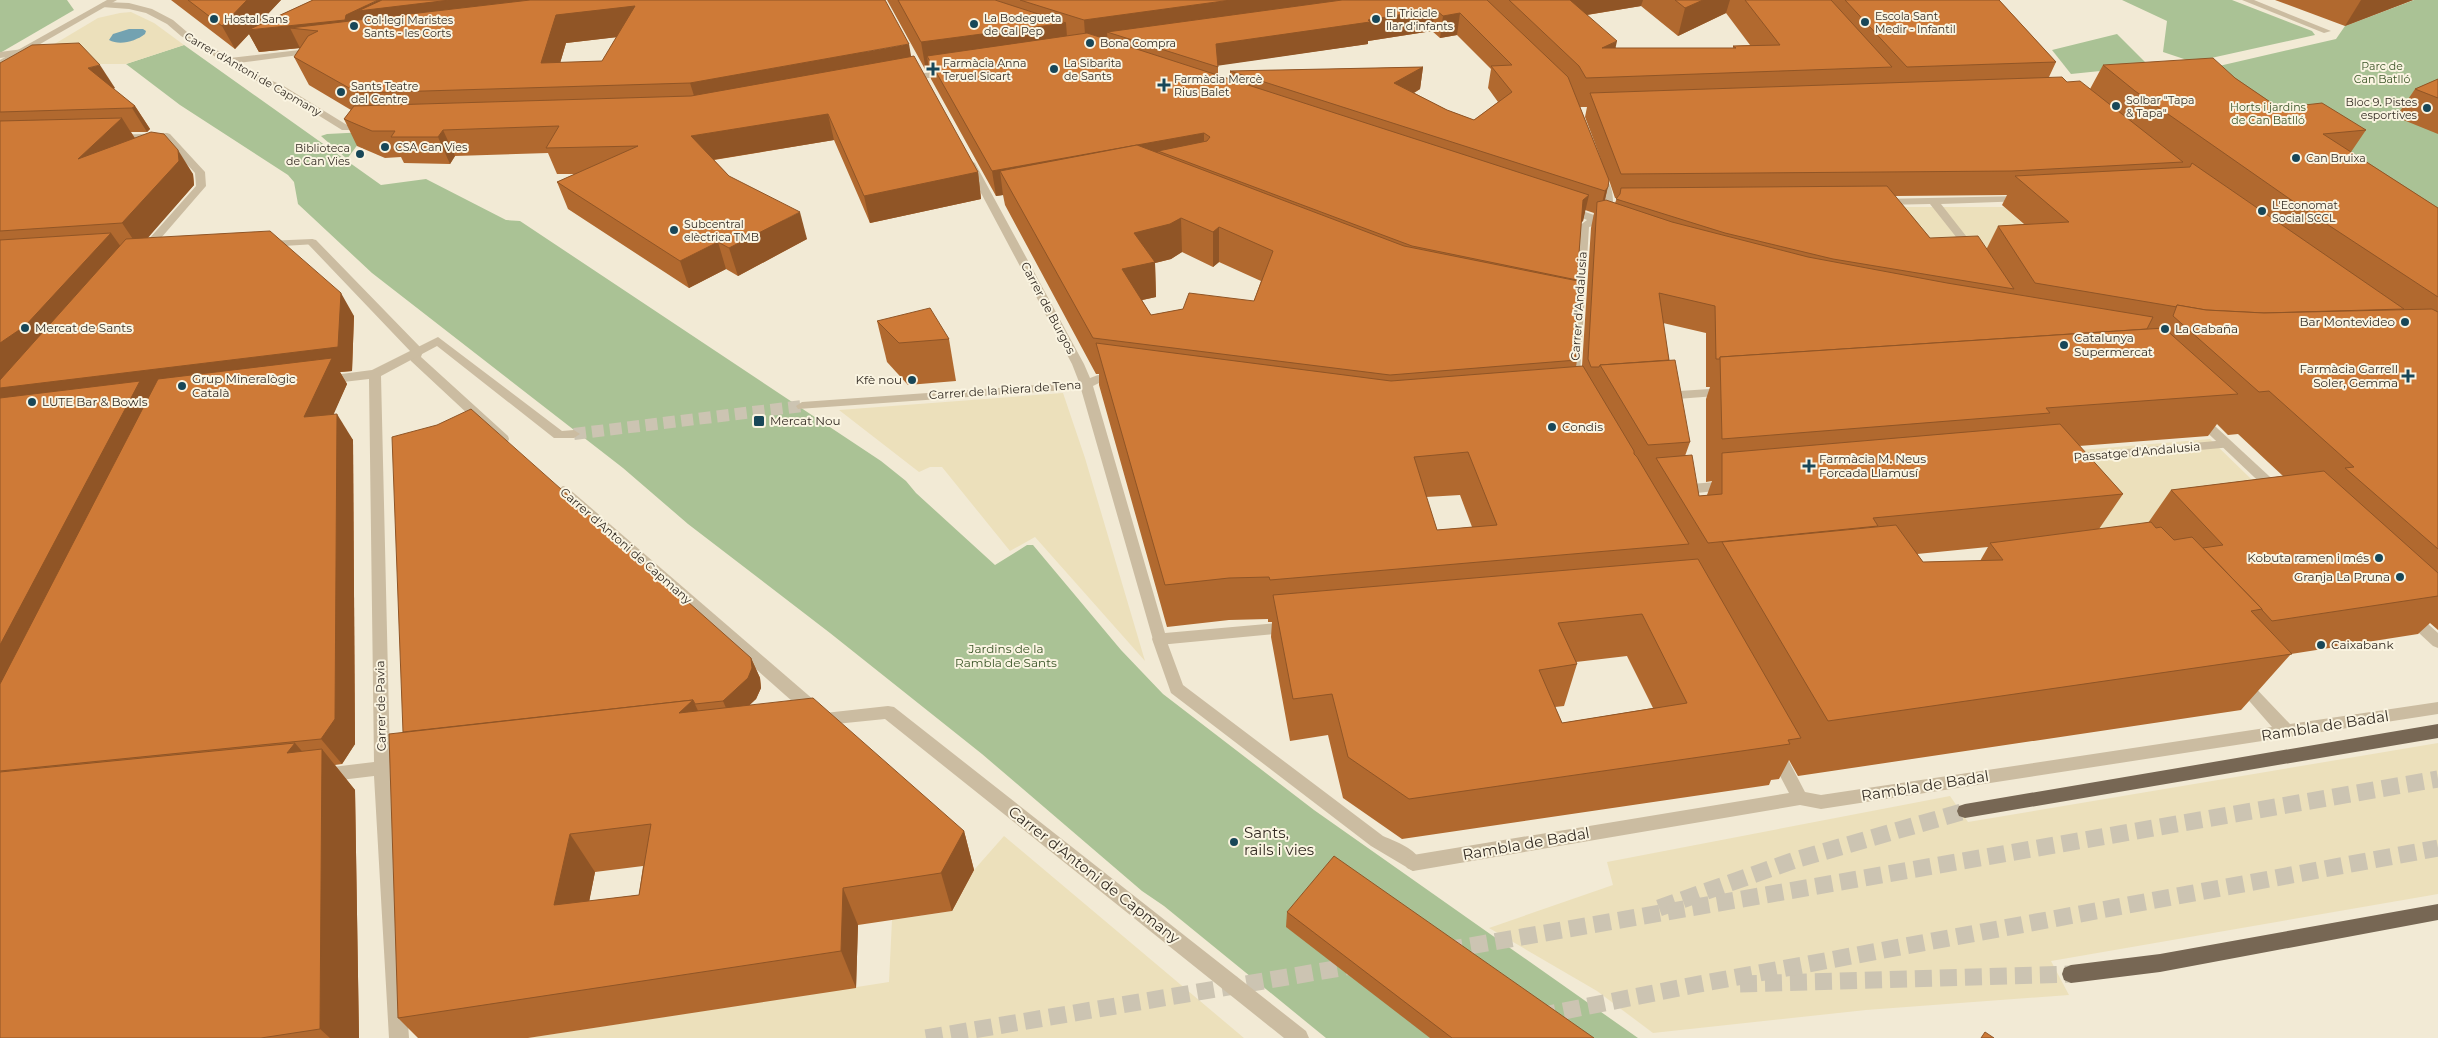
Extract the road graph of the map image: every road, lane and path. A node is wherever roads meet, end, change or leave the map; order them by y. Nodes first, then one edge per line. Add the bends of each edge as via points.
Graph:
1 (114, 0) edge
2 (2246, 0) edge
3 (102, 2) edge
4 (2327, 30) dead end
5 (320, 49) edge
6 (1, 60) edge
7 (230, 61) junction
8 (915, 63) edge
9 (962, 70) edge
10 (923, 76) junction
11 (900, 80) edge
12 (931, 92) edge
13 (375, 127) edge
14 (108, 139) edge
15 (964, 152) edge
16 (1596, 167) edge
17 (2029, 198) edge
18 (1933, 201) junction
19 (1868, 202) edge
20 (1552, 204) edge
21 (1602, 221) junction
22 (1618, 228) edge
23 (252, 245) edge
24 (163, 250) edge
25 (138, 253) joint
26 (1981, 263) edge
27 (417, 351) junction
28 (375, 374) junction
29 (311, 382) edge
30 (1127, 383) edge
31 (1085, 385) junction
32 (1574, 387) edge
33 (1740, 392) edge
34 (1650, 397) edge
35 (802, 406) tunnel mouth
36 (2187, 407) edge
37 (574, 434) tunnel mouth
38 (2226, 444) junction
39 (516, 450) edge
40 (2060, 459) edge
41 (552, 482) edge
42 (1738, 486) edge
43 (1670, 491) edge
44 (2285, 498) edge
45 (2402, 608) edge
46 (1306, 626) edge
47 (1159, 639) junction
48 (2438, 642) edge
49 (2234, 674) edge
50 (2438, 708) edge
51 (824, 719) junction
52 (804, 721) edge
53 (2438, 730) edge
54 (2287, 732) junction
55 (1770, 742) edge
56 (426, 763) edge
57 (382, 768) junction
58 (310, 777) edge
59 (1800, 798) junction
60 (1965, 811) tunnel mouth
61 (2438, 912) edge
62 (2071, 974) tunnel mouth
63 (399, 1038) edge
64 (1299, 1038) edge

1 - 3 street
2 - 4 street
3 - 6 street via 23,52
3 - 7 street, Carrer d'Antoni de Capmany via 149,11
5 - 7 street
7 - 13 street, Carrer d'Antoni de Capmany via 345,128
8 - 10 street
9 - 10 street
10 - 11 street
10 - 12 street
14 - 25 street via 167,136 200,172 201,186
15 - 31 street, Carrer de Burgos via 995,203 1078,364
16 - 21 street via 1614,203
17 - 18 street
18 - 19 street
18 - 26 street
20 - 21 street
21 - 22 street
21 - 32 street, Carrer d'Andalusia via 1584,226 1573,312
23 - 27 street via 312,242
24 - 25 street
27 - 28 street
27 - 37 street via 438,341 559,435
27 - 39 street via 415,358
28 - 29 street
28 - 57 street, Carrer de Pavia
30 - 31 street, Carrer de la Riera de Tena via 1098,379
31 - 35 street, Carrer de la Riera de Tena
31 - 47 street, Carrer de Burgos
33 - 34 street
36 - 38 street
38 - 40 street, Passatge d'Andalusia
38 - 44 street
41 - 51 street, Carrer d'Antoni de Capmany
42 - 43 street
45 - 48 street
46 - 47 street
47 - 59 street, Rambla de Badal via 1176,689 1377,841 1413,863
49 - 54 street
50 - 54 street, Rambla de Badal
51 - 52 street
51 - 64 street, Carrer d'Antoni de Capmany via 888,712
53 - 60 main road
54 - 59 street, Rambla de Badal via 1821,802
55 - 59 street
56 - 57 street
57 - 58 street
57 - 63 street, Carrer de Pavia
61 - 62 main road via 2160,962

